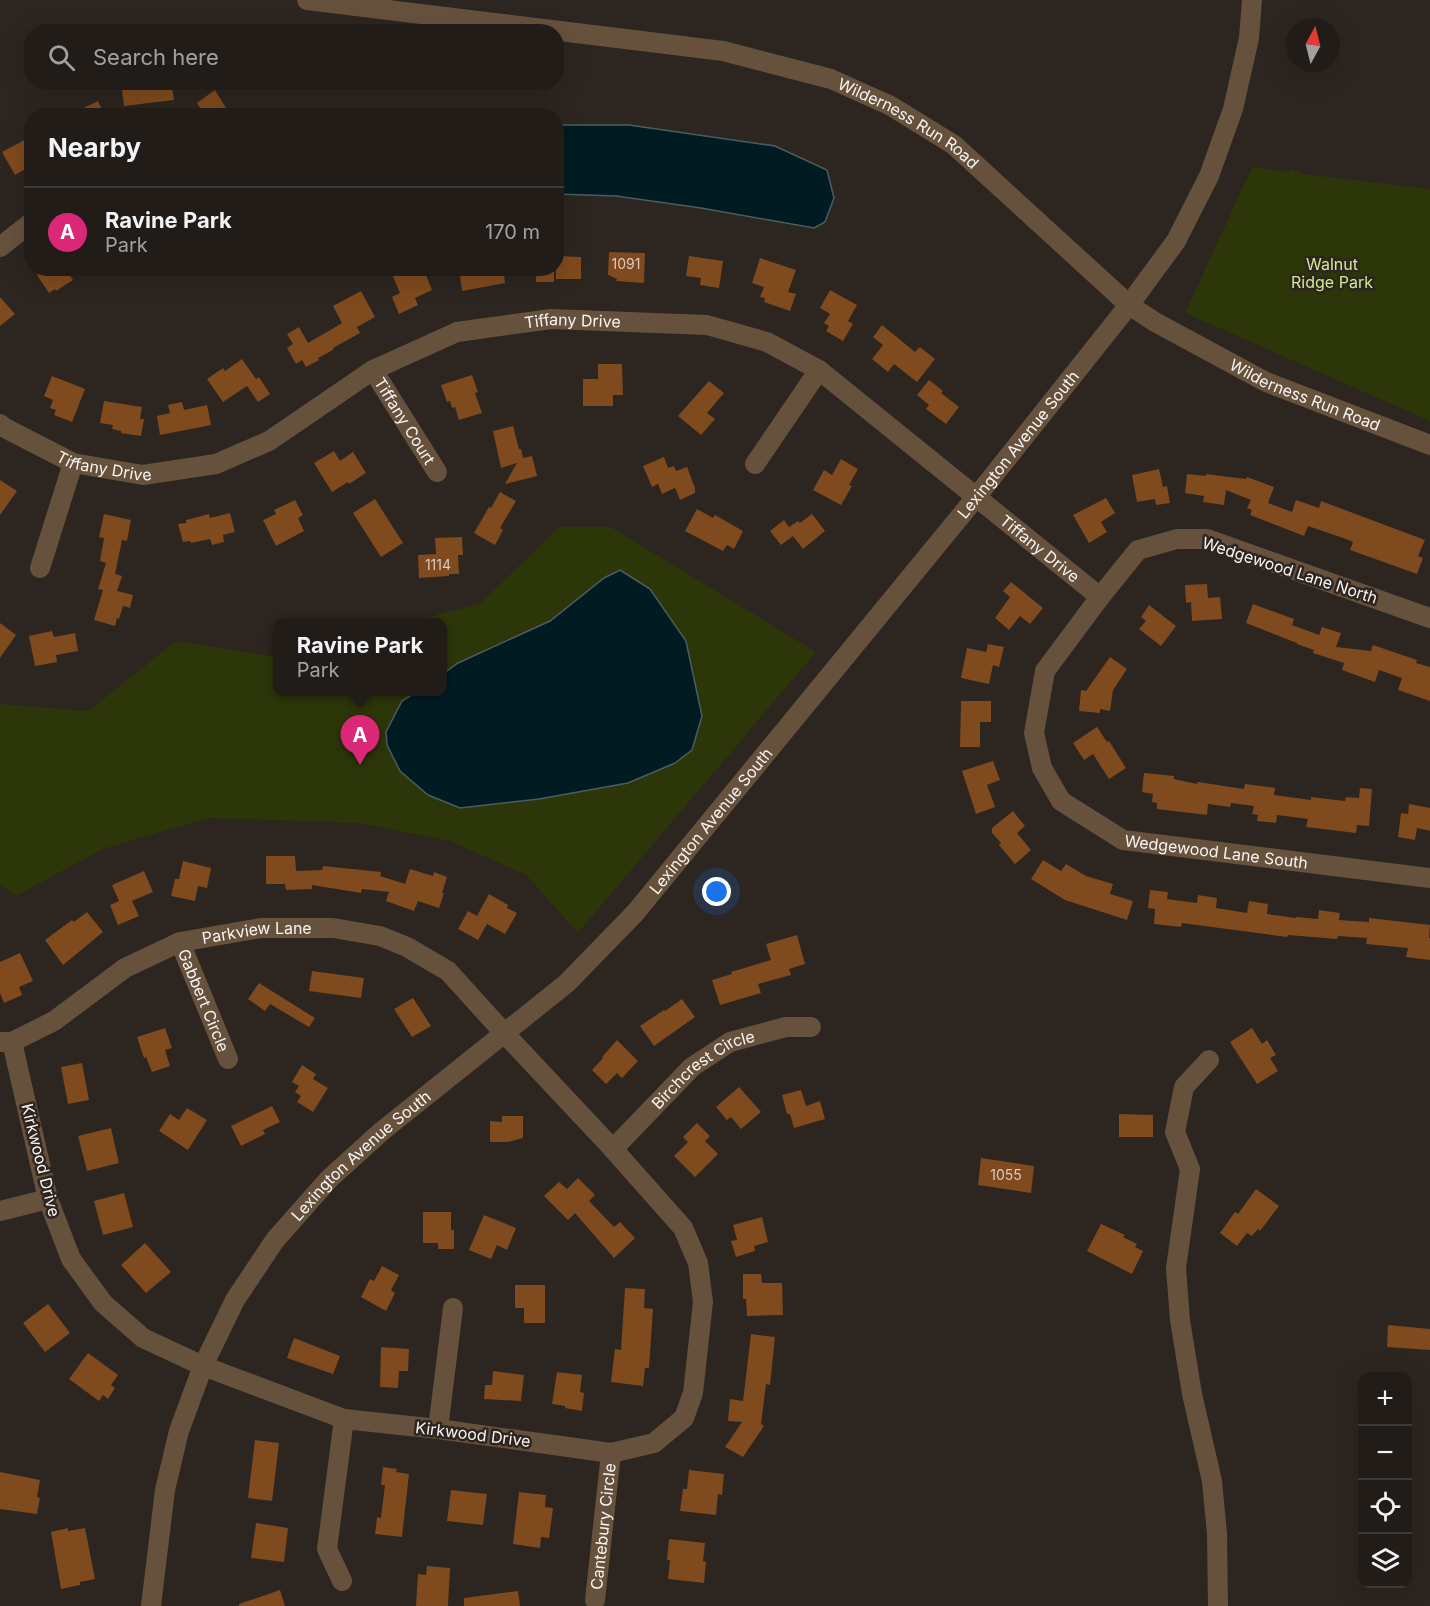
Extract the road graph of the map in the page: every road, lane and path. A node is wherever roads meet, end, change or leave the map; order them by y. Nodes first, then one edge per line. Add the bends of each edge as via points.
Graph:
1 (307, 0) edge
2 (1252, 0) edge
3 (407, 6) edge
4 (533, 24) edge
5 (564, 28) edge
6 (24, 228) edge
7 (0, 247) edge
8 (1129, 305) junction
9 (373, 370) junction
10 (819, 370) junction
11 (0, 424) edge
12 (1430, 445) edge
13 (73, 463) junction
14 (755, 464) dead end
15 (437, 472) dead end
16 (977, 496) junction
17 (40, 568) dead end
18 (1100, 597) junction
19 (1430, 618) edge
20 (1430, 878) edge
21 (180, 942) junction
22 (811, 1027) dead end
23 (505, 1034) junction
24 (6, 1042) edge
25 (228, 1059) dead end
26 (1209, 1060) dead end
27 (613, 1149) junction
28 (48, 1199) junction
29 (0, 1211) edge
30 (453, 1308) dead end
31 (202, 1366) junction
32 (344, 1419) junction
33 (438, 1429) junction
34 (611, 1453) junction
35 (342, 1581) dead end
36 (595, 1600) dead end
37 (151, 1606) edge
38 (1218, 1606) edge

1 - 3 street, Wilderness Run Road
2 - 8 street, Lexington Avenue South via 1249,38 1233,109 1209,176 1176,241
3 - 4 street, Wilderness Run Road
5 - 8 street, Wilderness Run Road via 723,51 831,79 891,106 954,145
6 - 7 street
8 - 12 street, Wilderness Run Road via 1266,382
8 - 16 street, Lexington Avenue South
9 - 10 street, Tiffany Drive via 457,332 551,319 707,325 767,342
9 - 13 street, Tiffany Drive via 269,441 216,464 143,475
9 - 15 street, Tiffany Court
10 - 14 street
10 - 16 street, Tiffany Drive
11 - 13 street, Tiffany Drive
13 - 17 street
16 - 18 street, Tiffany Drive
16 - 23 street, Lexington Avenue South via 635,914 567,983
18 - 19 street, Wedgewood Lane North via 1138,550 1177,539 1207,539
18 - 20 street, Wedgewood Lane South via 1045,671 1034,733 1042,768 1061,801 1122,840
21 - 23 street, Parkview Lane via 261,928 333,928 380,936 448,971
21 - 24 street, Parkview Lane via 125,968 54,1021
21 - 25 street, Gabbert Circle
22 - 27 street, Birchcrest Circle via 786,1027 730,1042 692,1067
23 - 27 street, Kirkwood Drive
23 - 31 street, Lexington Avenue South via 382,1131 329,1179 268,1250 235,1300
24 - 28 street, Kirkwood Drive
26 - 38 street via 1184,1087 1175,1132 1190,1169 1176,1268 1192,1394 1212,1480
27 - 34 street, Kirkwood Drive via 683,1228 698,1263 703,1302 693,1393 684,1418 654,1443
28 - 29 street
28 - 31 street, Kirkwood Drive via 71,1259 103,1303 143,1338
30 - 33 street
31 - 32 street, Kirkwood Drive
31 - 37 street, Lexington Avenue South via 179,1431 165,1490
32 - 33 street, Kirkwood Drive
32 - 35 street via 327,1549
33 - 34 street, Kirkwood Drive
34 - 36 street, Cantebury Circle

